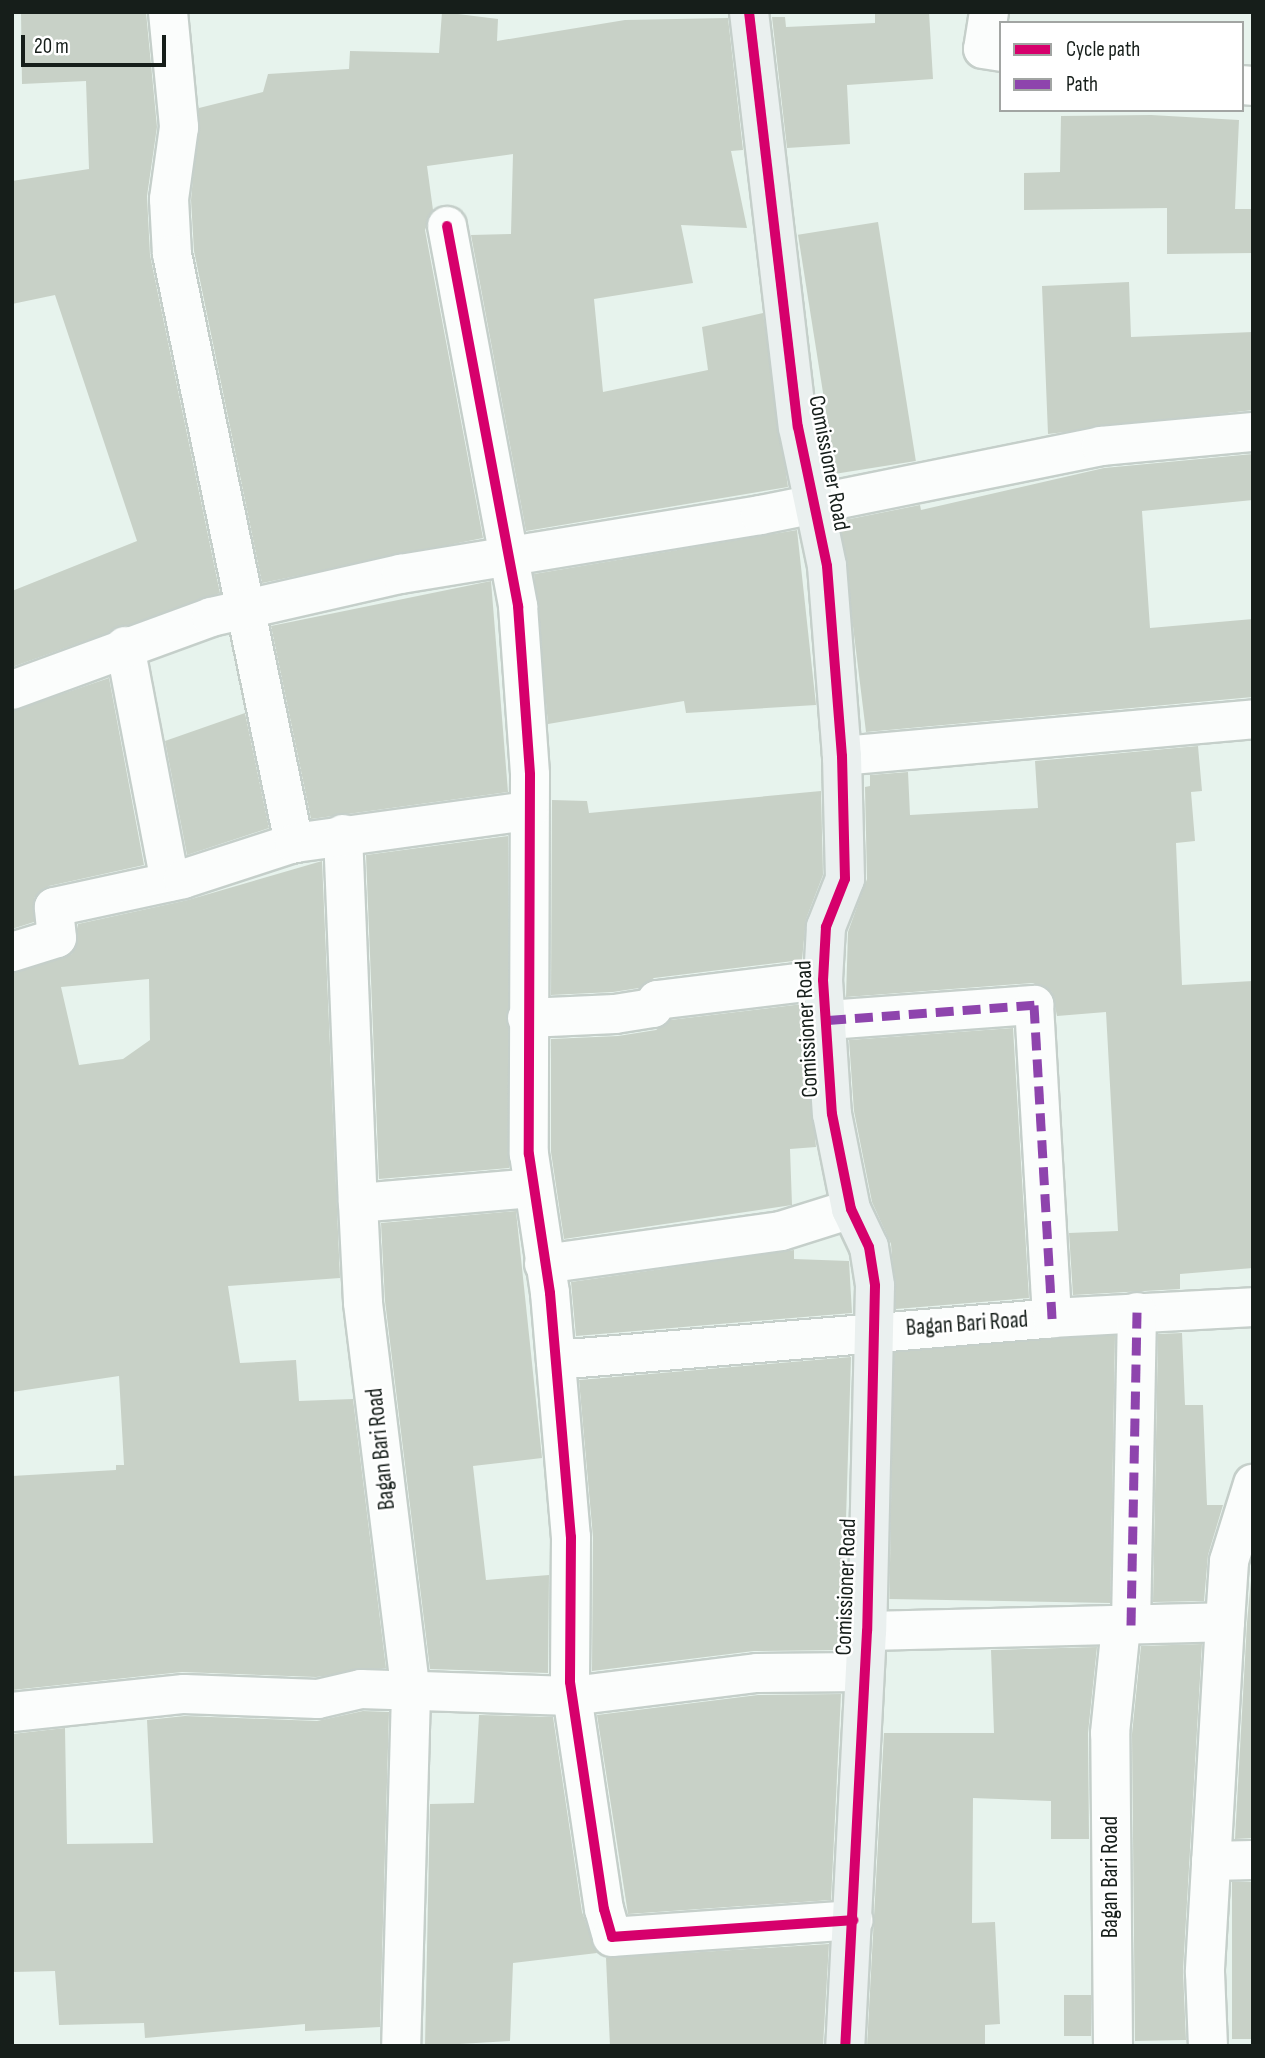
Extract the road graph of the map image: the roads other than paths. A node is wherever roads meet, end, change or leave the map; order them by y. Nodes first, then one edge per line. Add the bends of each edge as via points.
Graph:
1 (168, 12) edge
2 (749, 12) edge
3 (989, 12) edge
4 (999, 52) edge
5 (447, 226) dead end
6 (1253, 432) edge
7 (815, 502) junction
8 (509, 558) junction
9 (243, 610) junction
10 (125, 646) junction
11 (12, 690) edge
12 (1253, 719) edge
13 (842, 756) junction
14 (529, 811) junction
15 (343, 834) junction
16 (294, 843) junction
17 (170, 882) junction
18 (12, 952) edge
19 (822, 980) junction
20 (527, 1018) junction
21 (828, 1020) junction
22 (533, 1188) junction
23 (358, 1203) junction
24 (850, 1209) junction
25 (544, 1264) junction
26 (1253, 1307) edge
27 (1137, 1312) junction
28 (1052, 1318) junction
29 (877, 1331) junction
30 (556, 1360) junction
31 (1253, 1484) edge
32 (1225, 1622) junction
33 (1126, 1625) junction
34 (867, 1632) junction
35 (864, 1672) junction
36 (411, 1694) junction
37 (572, 1696) junction
38 (12, 1712) edge
39 (1253, 1860) edge
40 (1211, 1861) junction
41 (853, 1920) junction
42 (401, 2046) edge
43 (845, 2046) edge
44 (1113, 2046) edge
45 (1208, 2046) edge

1 - 9 street via 179,127 169,199 172,254
2 - 7 street, Comissioner Road via 798,427
3 - 4 street via 983,50
5 - 8 street
6 - 7 street via 1101,446
7 - 8 street
7 - 13 street, Comissioner Road via 827,566
8 - 9 street via 401,574
8 - 14 street via 518,606
9 - 10 street
9 - 16 street
10 - 11 street
10 - 17 street
12 - 13 street
13 - 19 street, Comissioner Road via 845,879 826,927
14 - 15 street
14 - 20 street
15 - 16 street
15 - 23 street, Bagan Bari Road
16 - 17 street
17 - 18 street via 54,907 57,938
19 - 20 street via 657,1000 653,1008 615,1014
19 - 21 street, Comissioner Road
20 - 22 street
21 - 24 street, Comissioner Road via 832,1114
21 - 28 street via 1034,1005
22 - 23 street
22 - 25 street
23 - 36 street, Bagan Bari Road via 363,1303
24 - 25 street via 781,1231
24 - 29 street, Comissioner Road via 869,1247
25 - 30 street
26 - 27 street, Bagan Bari Road
27 - 28 street, Bagan Bari Road
27 - 33 street, Bagan Bari Road
28 - 29 street, Bagan Bari Road
29 - 30 street, Bagan Bari Road
29 - 34 street, Comissioner Road
30 - 37 street via 571,1537
31 - 32 street via 1229,1561
32 - 33 street
32 - 40 street
33 - 34 street
33 - 44 street, Bagan Bari Road via 1110,1733
34 - 35 street, Comissioner Road
35 - 37 street via 757,1673
35 - 41 street, Comissioner Road
36 - 37 street
36 - 38 street via 361,1689 318,1699 184,1694
36 - 42 street, Bagan Bari Road
37 - 41 street via 612,1937
39 - 40 street
40 - 45 street
41 - 43 street, Comissioner Road

